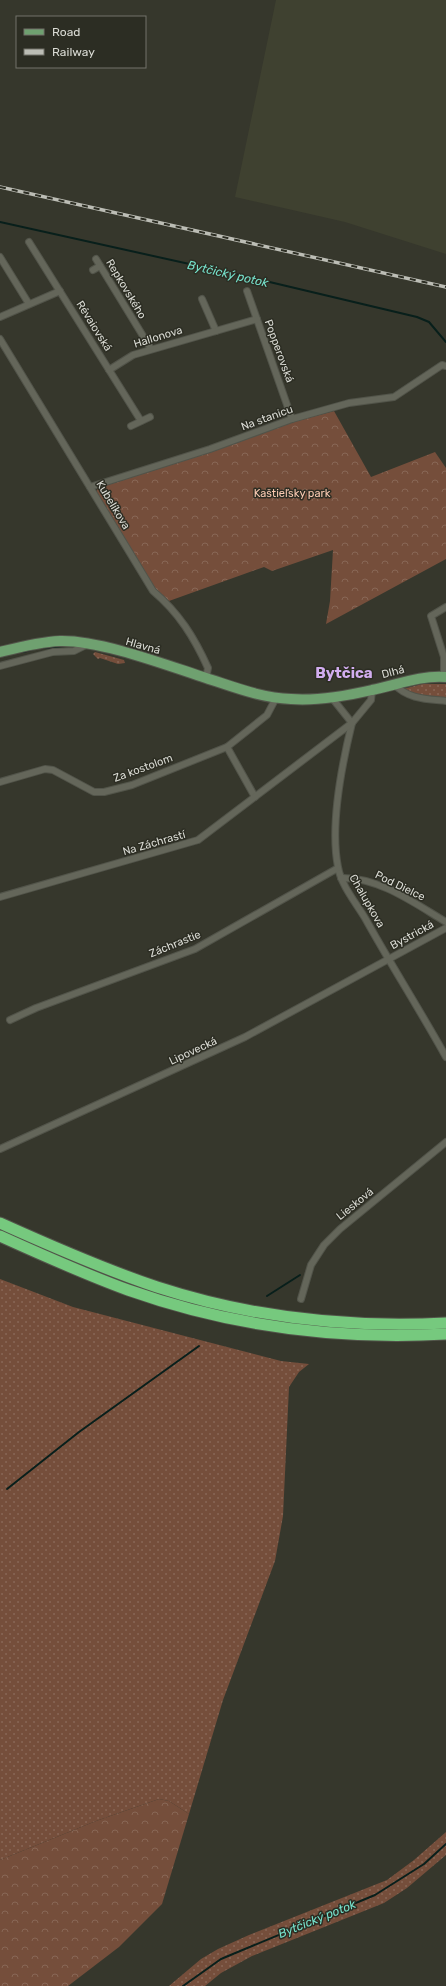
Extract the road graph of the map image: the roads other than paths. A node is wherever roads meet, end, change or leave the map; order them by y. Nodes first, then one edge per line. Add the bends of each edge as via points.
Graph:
1 (29, 242) dead end
2 (0, 257) edge
3 (96, 259) dead end
4 (100, 266) junction
5 (93, 270) dead end
6 (60, 291) junction
7 (247, 291) dead end
8 (202, 299) dead end
9 (29, 304) junction
10 (0, 317) edge
11 (257, 319) junction
12 (216, 330) junction
13 (0, 339) edge
14 (151, 350) junction
15 (446, 366) edge
16 (109, 370) junction
17 (150, 417) dead end
18 (292, 418) junction
19 (141, 421) junction
20 (131, 426) dead end
21 (90, 487) junction
22 (446, 607) edge
23 (88, 644) junction
24 (0, 652) edge
25 (0, 666) edge
26 (445, 677) edge
27 (206, 678) junction
28 (394, 684) junction
29 (372, 690) junction
30 (276, 698) junction
31 (332, 698) junction
32 (446, 701) edge
33 (352, 723) junction
34 (227, 747) junction
35 (0, 782) edge
36 (254, 797) junction
37 (338, 868) junction
38 (342, 878) junction
39 (0, 897) edge
40 (446, 922) edge
41 (446, 928) edge
42 (388, 960) junction
43 (10, 1020) dead end
44 (446, 1057) edge
45 (446, 1142) edge
46 (0, 1149) edge
47 (0, 1223) edge
48 (0, 1236) edge
49 (301, 1299) dead end
50 (446, 1323) edge
51 (446, 1334) edge

1 - 6 street, Révaiovská
2 - 9 street
3 - 4 street, Repkovského
4 - 5 street
4 - 14 street, Repkovského
6 - 9 street
6 - 16 street, Révaiovská
7 - 11 street, Popperovská
8 - 12 street
9 - 10 street
11 - 12 street, Hallonova
11 - 18 street, Popperovská
12 - 14 street, Hallonova
13 - 21 street, Kubelíkova
14 - 16 street, Hallonova via 133,355
15 - 18 street, Na stanicu via 442,365 394,397 349,402
16 - 19 street, Révaiovská
17 - 19 street
18 - 21 street, Na stanicu via 210,449
19 - 20 street
21 - 27 street, Kubelíkova via 153,591 185,624 208,668
22 - 26 street via 431,616 444,657
23 - 24 main road, Hlavná via 51,642
23 - 25 street via 80,649 53,652
23 - 27 main road, Hlavná
26 - 28 main road, Dlhá via 430,677
27 - 30 main road, Hlavná via 254,694
28 - 29 main road, Dlhá
28 - 32 street via 401,693
29 - 31 main road, Dlhá
29 - 33 street via 371,700
30 - 31 main road, Dlhá
30 - 34 street, Za kostolom via 267,715
31 - 33 street
33 - 36 street, Na Záchrastí
33 - 37 street, Chalupkova via 336,827
34 - 35 street, Za kostolom via 132,785 104,792 94,792 53,770 45,769
34 - 36 street
36 - 39 street, Na Záchrastí via 198,840
37 - 38 street, Chalupkova
37 - 43 street, Záchrastie via 195,949
38 - 40 street, Pod Dielce via 356,878 375,884
38 - 42 street, Chalupkova
41 - 42 street, Bystrická
42 - 44 street, Chalupkova
42 - 46 street, Lipovecká via 245,1037
45 - 49 street, Liesková via 330,1238 311,1265
47 - 50 highway via 132,1278 211,1302 275,1315 339,1322
48 - 51 highway via 128,1290 182,1307 241,1321 338,1334

